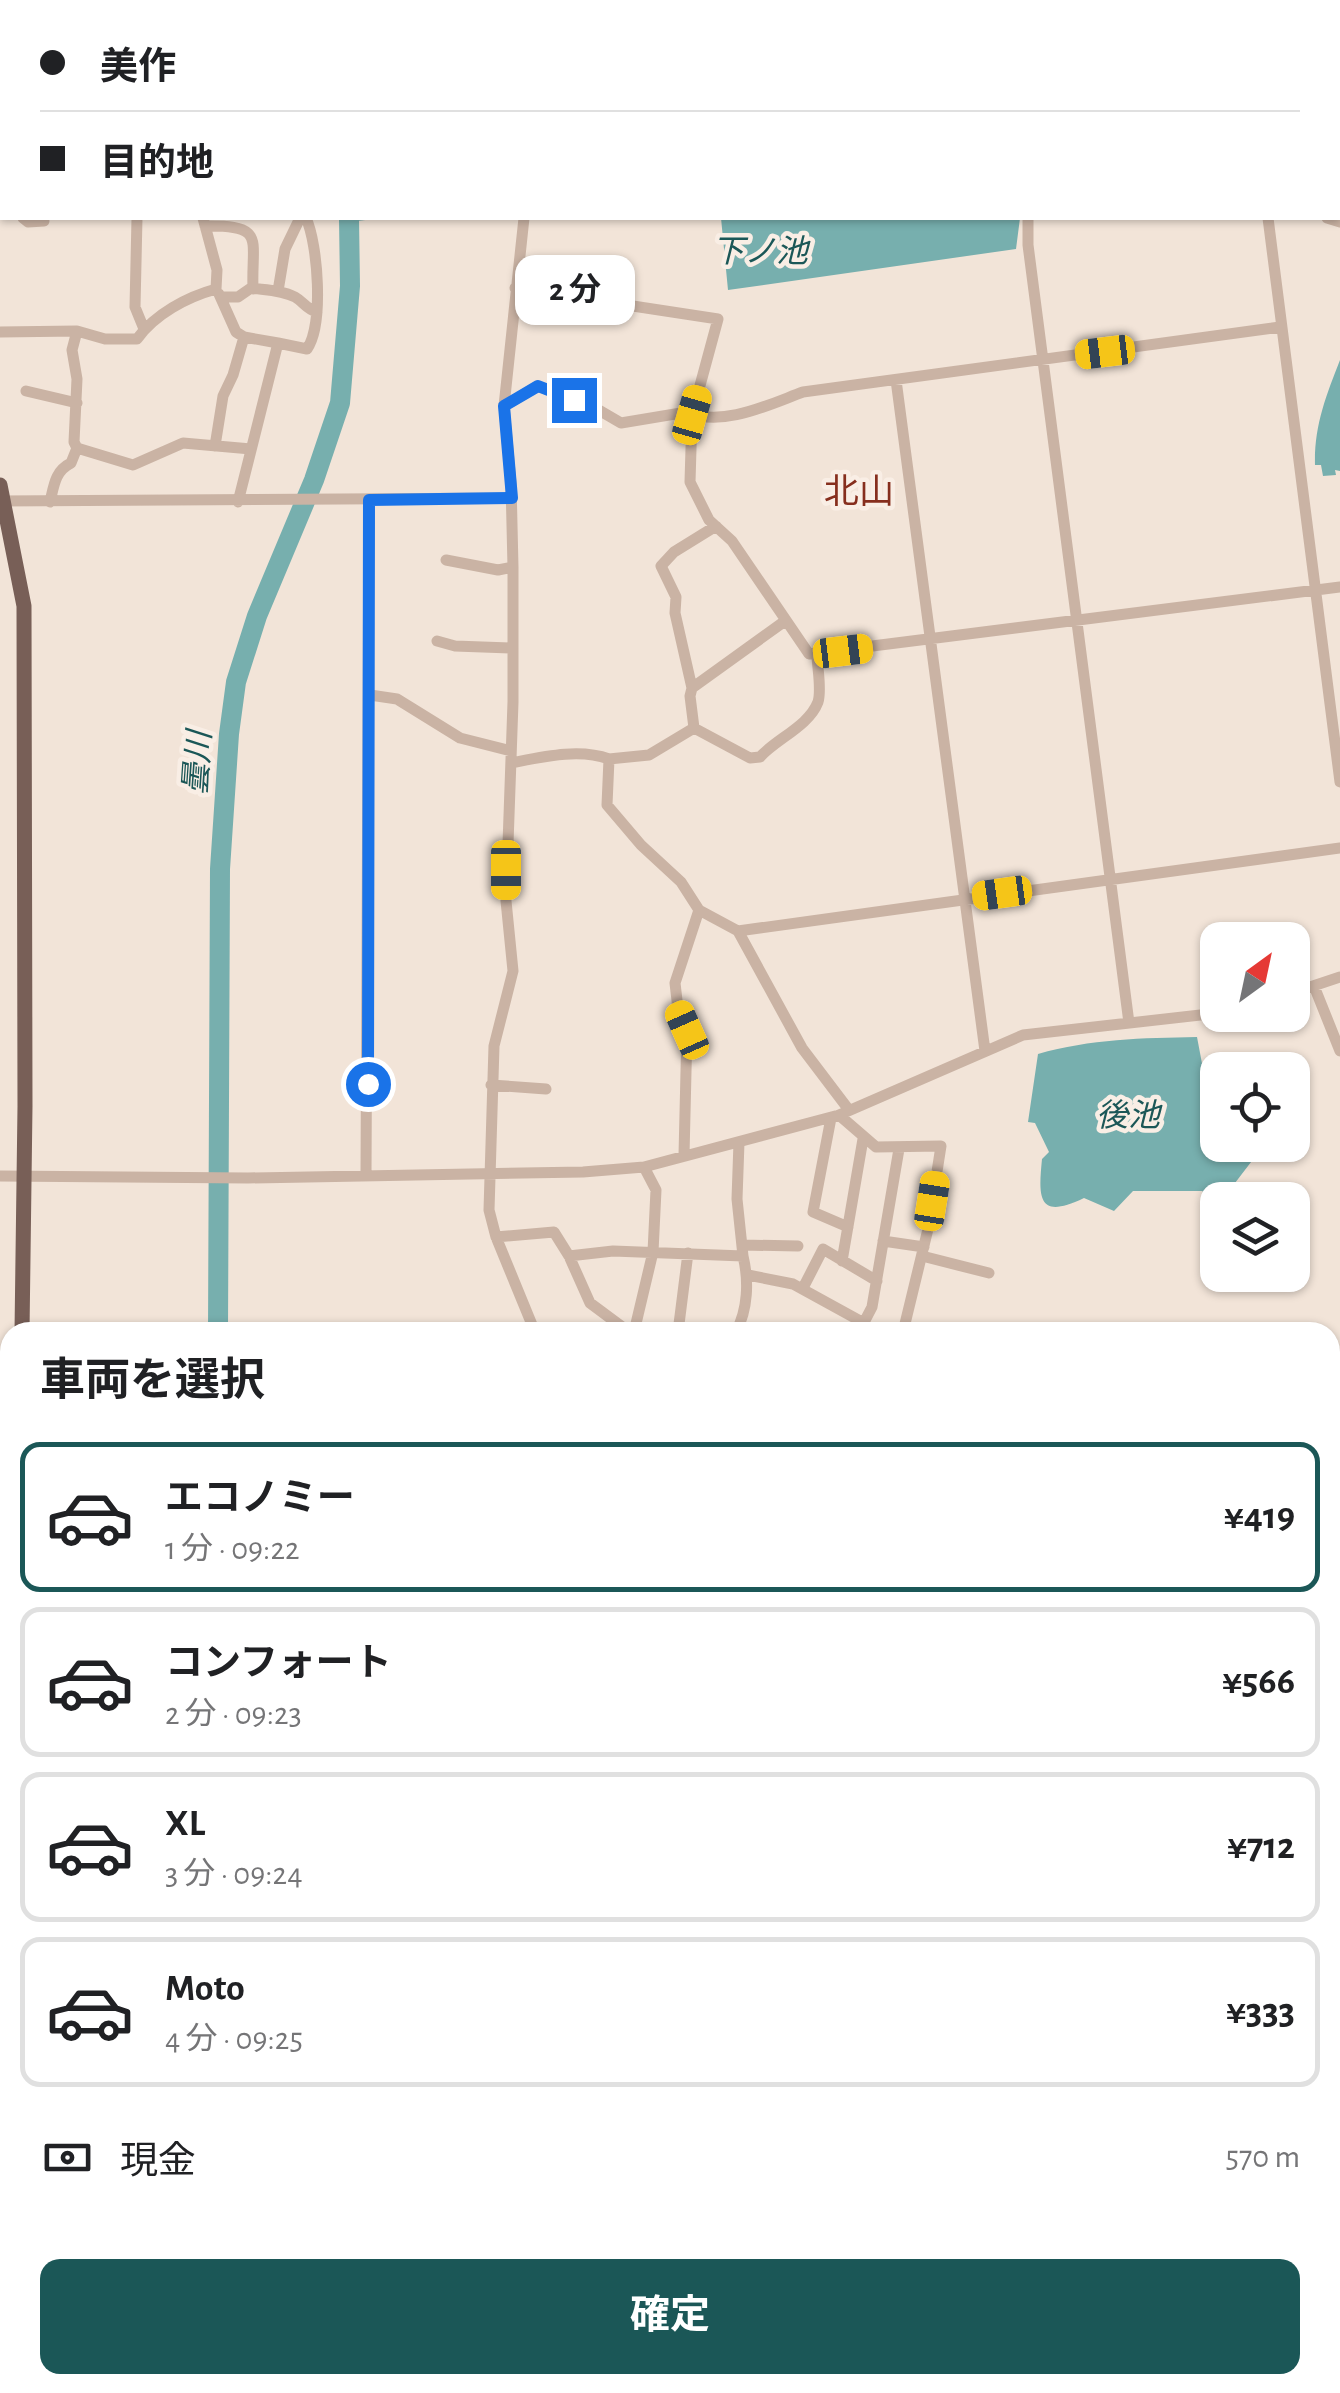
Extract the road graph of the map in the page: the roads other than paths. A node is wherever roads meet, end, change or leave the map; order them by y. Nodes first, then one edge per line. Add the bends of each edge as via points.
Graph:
1 (26, 220) edge
2 (137, 220) edge
3 (302, 220) edge
4 (304, 220) edge
5 (524, 220) edge
6 (1028, 220) edge
7 (1268, 220) edge
8 (44, 221) dead end
9 (204, 222) edge
10 (516, 288) junction
11 (253, 289) junction
12 (278, 291) junction
13 (219, 293) junction
14 (238, 297) junction
15 (317, 312) junction
16 (231, 324) junction
17 (1280, 327) junction
18 (144, 329) junction
19 (0, 332) edge
20 (77, 332) junction
21 (244, 337) junction
22 (278, 342) junction
23 (1043, 360) junction
24 (896, 380) junction
25 (26, 391) dead end
26 (77, 404) junction
27 (504, 406) junction
28 (692, 415) junction
29 (215, 446) junction
30 (77, 448) junction
31 (251, 450) junction
32 (1, 496) edge
33 (512, 498) junction
34 (369, 500) junction
35 (50, 502) junction
36 (238, 502) junction
37 (716, 526) junction
38 (446, 560) dead end
39 (513, 567) junction
40 (1340, 587) edge
41 (1317, 590) junction
42 (1075, 620) junction
43 (785, 622) junction
44 (437, 640) dead end
45 (931, 640) junction
46 (513, 648) junction
47 (817, 654) junction
48 (692, 688) junction
49 (370, 694) junction
50 (694, 728) junction
51 (511, 756) junction
52 (609, 759) junction
53 (1340, 782) edge
54 (1340, 848) edge
55 (1108, 879) junction
56 (966, 898) junction
57 (699, 910) junction
58 (738, 931) junction
59 (1340, 978) edge
60 (1314, 986) junction
61 (1310, 987) edge
62 (1200, 1014) edge
63 (1129, 1023) junction
64 (985, 1051) junction
65 (1340, 1051) edge
66 (491, 1085) junction
67 (546, 1089) dead end
68 (840, 1114) junction
69 (863, 1139) junction
70 (739, 1142) junction
71 (900, 1149) junction
72 (684, 1155) junction
73 (644, 1167) junction
74 (492, 1174) junction
75 (0, 1176) edge
76 (366, 1176) junction
77 (24, 1177) junction
78 (848, 1227) junction
79 (496, 1237) junction
80 (884, 1241) junction
81 (798, 1246) dead end
82 (743, 1250) junction
83 (923, 1251) junction
84 (653, 1252) junction
85 (688, 1253) junction
86 (569, 1256) junction
87 (842, 1261) junction
88 (989, 1273) dead end
89 (748, 1275) junction
90 (876, 1282) junction
91 (802, 1288) junction
92 (22, 1322) edge
93 (531, 1322) edge
94 (615, 1322) edge
95 (635, 1322) edge
96 (679, 1322) edge
97 (742, 1322) edge
98 (852, 1322) edge
99 (864, 1322) edge
100 (905, 1322) edge

1 - 8 street
2 - 18 street via 136,307
3 - 12 street via 285,249
4 - 15 street via 314,251
5 - 10 street
6 - 23 street
7 - 17 street
9 - 11 street via 236,226 252,236
9 - 13 street
10 - 27 street
10 - 28 street via 718,319
11 - 12 street
11 - 14 street
12 - 15 street
13 - 14 street
13 - 16 street
13 - 18 street via 172,308
14 - 16 street
15 - 22 street via 308,350
16 - 21 street
17 - 23 street
17 - 41 street
18 - 20 street via 137,340
19 - 20 street
20 - 26 street
21 - 22 street
21 - 29 street via 223,396
22 - 31 street
23 - 24 street
23 - 42 street
24 - 28 street via 803,392 723,416
24 - 45 street
25 - 26 street
26 - 30 street
27 - 28 street via 538,386 621,423
27 - 33 street
28 - 37 street via 690,482
29 - 30 street via 183,443 133,465
29 - 31 street
30 - 35 street via 57,476
31 - 36 street
32 - 35 street
32 - 77 main road via 24,606
33 - 34 street
33 - 39 street
34 - 36 street
34 - 49 street
35 - 36 street
37 - 43 street
37 - 48 street via 662,566 676,598
38 - 39 street
39 - 46 street
40 - 41 street
41 - 42 street
41 - 53 street
42 - 45 street
42 - 55 street
43 - 47 street via 808,654
43 - 48 street
44 - 46 street
45 - 47 street
45 - 56 street
46 - 51 street
47 - 50 street via 818,702 800,726 760,757
48 - 50 street
49 - 51 street via 398,699 460,738
49 - 76 street
50 - 52 street via 649,755
51 - 52 street
51 - 66 street via 506,901 513,971
52 - 57 street via 607,805
54 - 55 street
55 - 56 street
55 - 63 street
56 - 58 street
56 - 64 street
57 - 58 street
57 - 72 street via 674,983 687,1030
58 - 68 street
59 - 60 street
60 - 61 street
60 - 65 street
62 - 63 street
63 - 64 street via 1024,1035
64 - 68 street
66 - 67 street
66 - 74 street
68 - 69 street
68 - 70 street
68 - 78 street via 813,1212
69 - 71 street
69 - 78 street
70 - 72 street
70 - 82 street
71 - 80 street
71 - 83 street via 941,1146
72 - 73 street
73 - 74 street
73 - 84 street via 656,1190
74 - 76 street
74 - 79 street via 489,1210
75 - 77 street
76 - 77 street
77 - 92 main road
78 - 87 street
79 - 86 street via 554,1232
79 - 93 street
80 - 83 street
80 - 90 street
81 - 82 street
82 - 85 street
82 - 89 street
83 - 88 street
83 - 100 street
84 - 85 street
84 - 86 street
84 - 95 street
85 - 96 street
86 - 94 street via 590,1303
87 - 90 street
87 - 91 street via 823,1250
89 - 91 street
89 - 97 street
90 - 99 street
91 - 98 street

